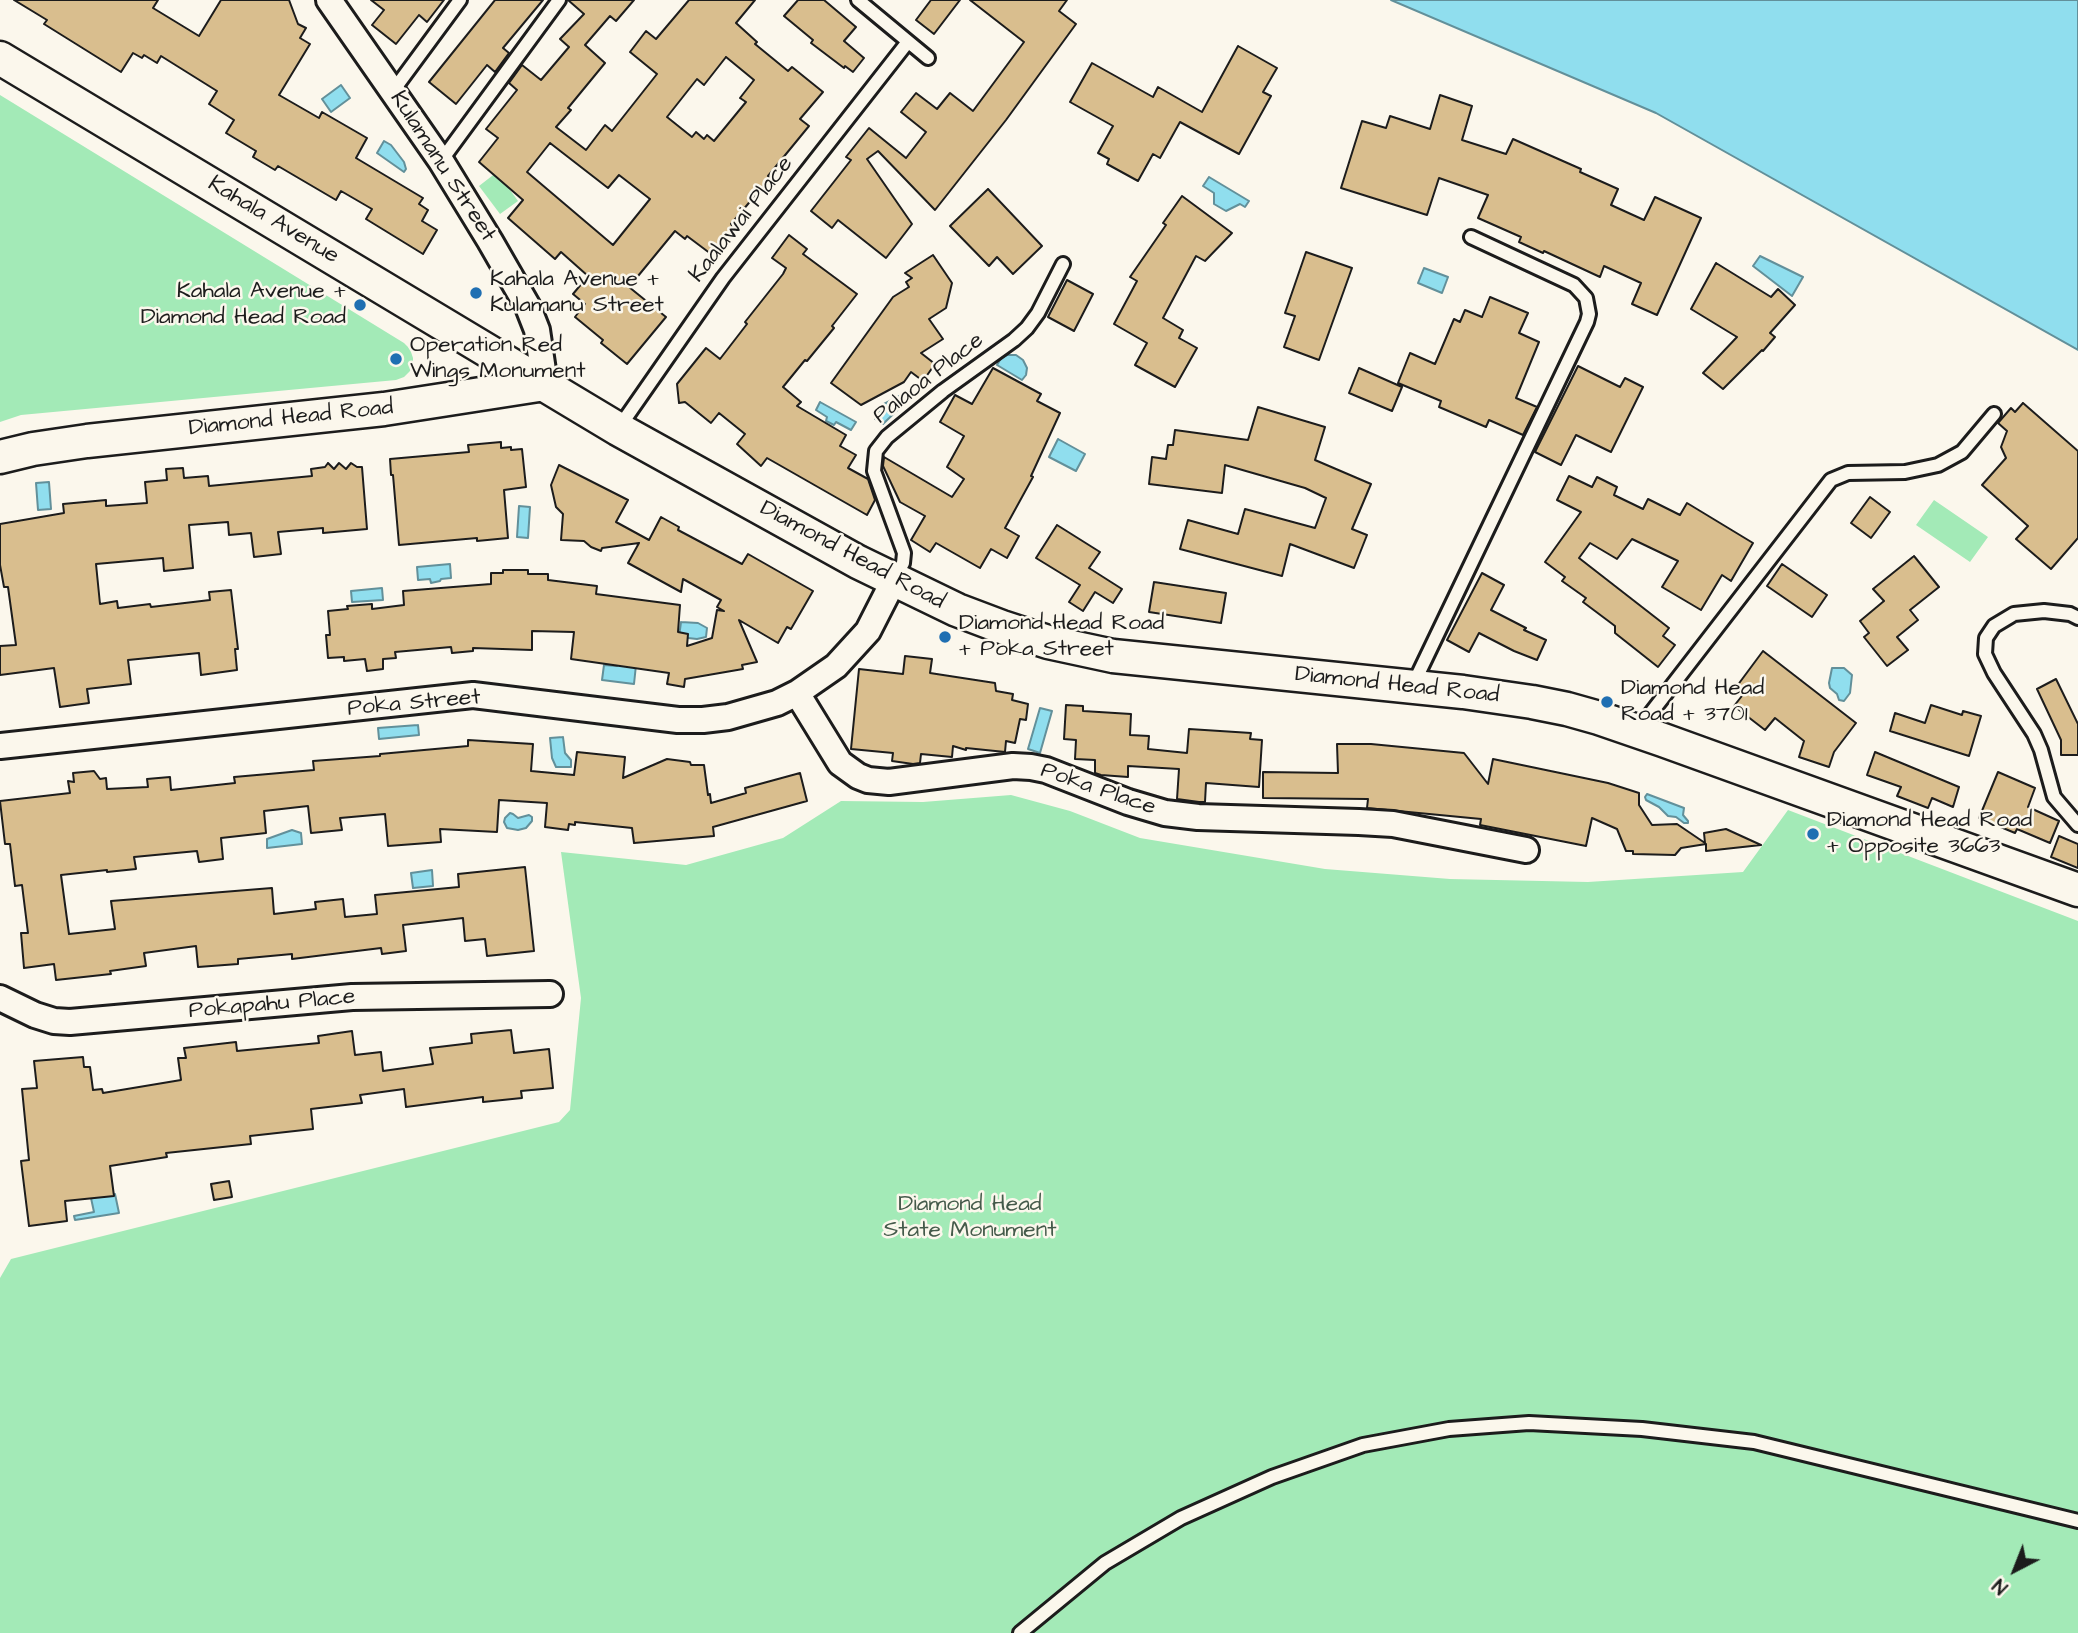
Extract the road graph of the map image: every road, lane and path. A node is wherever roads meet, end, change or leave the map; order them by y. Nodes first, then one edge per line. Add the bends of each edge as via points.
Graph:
1 (329, 0) edge
2 (460, 0) edge
3 (559, 0) edge
4 (858, 0) edge
5 (908, 43) junction
6 (0, 58) edge
7 (928, 58) dead end
8 (393, 91) junction
9 (441, 161) junction
10 (1471, 237) dead end
11 (1063, 264) dead end
12 (545, 384) junction
13 (1994, 414) dead end
14 (618, 429) junction
15 (0, 457) edge
16 (894, 580) junction
17 (2078, 618) edge
18 (1412, 687) junction
19 (797, 693) junction
20 (1637, 731) junction
21 (0, 746) edge
22 (2078, 825) edge
23 (1526, 850) dead end
24 (2078, 890) edge
25 (550, 994) dead end
26 (0, 998) edge
27 (2078, 1521) edge
28 (1020, 1633) edge

1 - 8 street, Kulamanu Street
2 - 8 lane
3 - 9 lane
4 - 5 lane
5 - 7 lane
5 - 14 lane, Kaalawai Place via 723,278
6 - 12 street, Kahala Avenue
8 - 9 street, Kulamanu Street
9 - 12 street, Kulamanu Street via 528,307 537,330
10 - 18 lane via 1574,285 1586,298 1589,314
11 - 16 lane, Palaoa Place via 1027,328 943,391 876,451 873,471 904,553
12 - 14 street, Diamond Head Road
12 - 15 street, Diamond Head Road via 384,409 33,449
13 - 20 lane via 1962,452 1938,465 1905,472 1848,473 1831,480
14 - 16 street, Diamond Head Road
16 - 18 street, Diamond Head Road via 1002,628 1080,650 1147,661
16 - 19 street, Poka Street via 861,641 836,666
17 - 22 lane via 2044,611 2014,614 1994,626 1986,638 1985,654 2034,734 2054,797
18 - 20 street, Diamond Head Road via 1532,702
19 - 21 street, Poka Street via 753,711 703,720 473,695
19 - 23 street, Poka Place via 841,763 868,780 889,782 1031,767 1173,814 1393,824
20 - 24 street, Diamond Head Road
25 - 26 street, Pokapahu Place via 352,997 70,1023 35,1015
27 - 28 lane via 1755,1443 1642,1429 1541,1424 1449,1429 1363,1445 1272,1477 1181,1518 1105,1563

